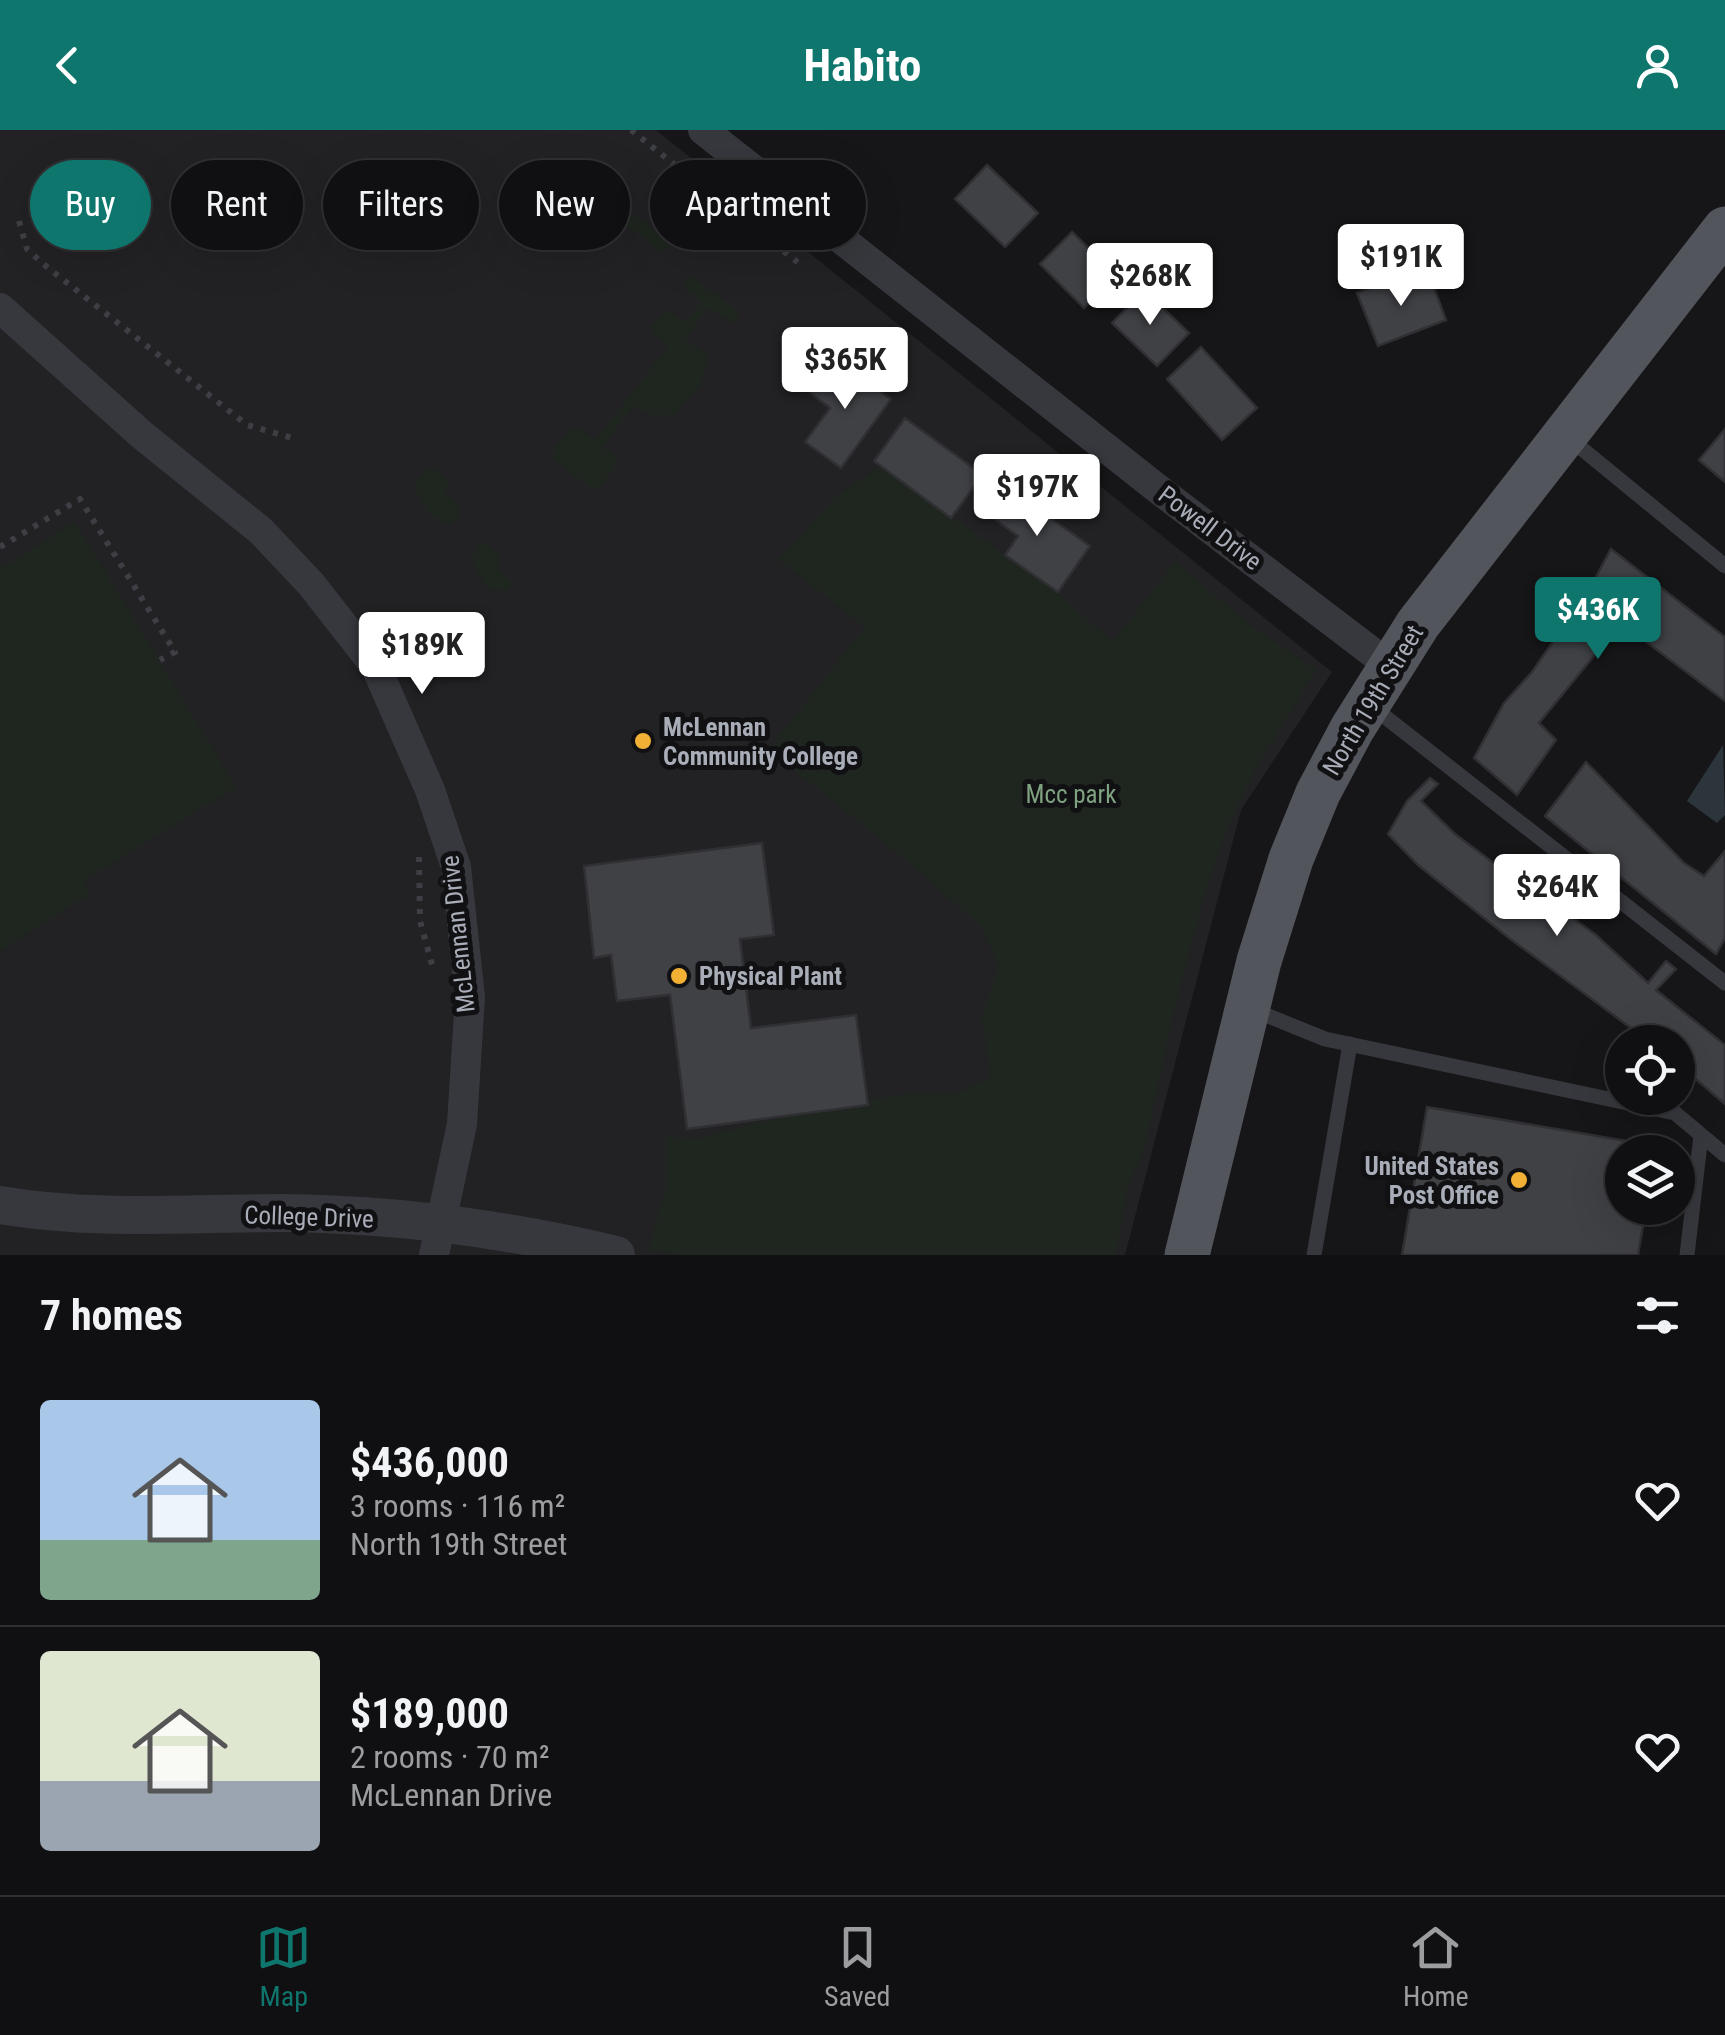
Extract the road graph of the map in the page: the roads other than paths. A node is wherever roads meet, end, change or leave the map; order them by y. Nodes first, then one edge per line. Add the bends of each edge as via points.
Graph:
1 (703, 130) edge
2 (1725, 229) edge
3 (0, 308) edge
4 (1564, 433) junction
5 (1725, 566) edge
6 (1378, 684) junction
7 (1725, 983) edge
8 (1248, 1007) junction
9 (1350, 1044) junction
10 (1701, 1135) junction
11 (1725, 1155) edge
12 (0, 1205) edge
13 (437, 1239) edge
14 (616, 1255) edge
15 (1187, 1255) edge
16 (1314, 1255) edge
17 (1687, 1255) edge

1 - 6 street, Powell Drive via 1158,489
2 - 4 main road, North 19th Street
3 - 13 street, McLennan Drive via 262,531 376,667 456,867 470,997 462,1124
4 - 5 lane
4 - 6 main road, North 19th Street
6 - 7 lane
6 - 8 main road, North 19th Street via 1318,793 1291,859
8 - 9 lane
8 - 15 main road, North 19th Street
9 - 10 lane via 1675,1113
9 - 16 lane
10 - 11 lane
10 - 17 lane
12 - 13 street, College Drive via 122,1217 283,1214
13 - 14 street, College Drive via 566,1243

